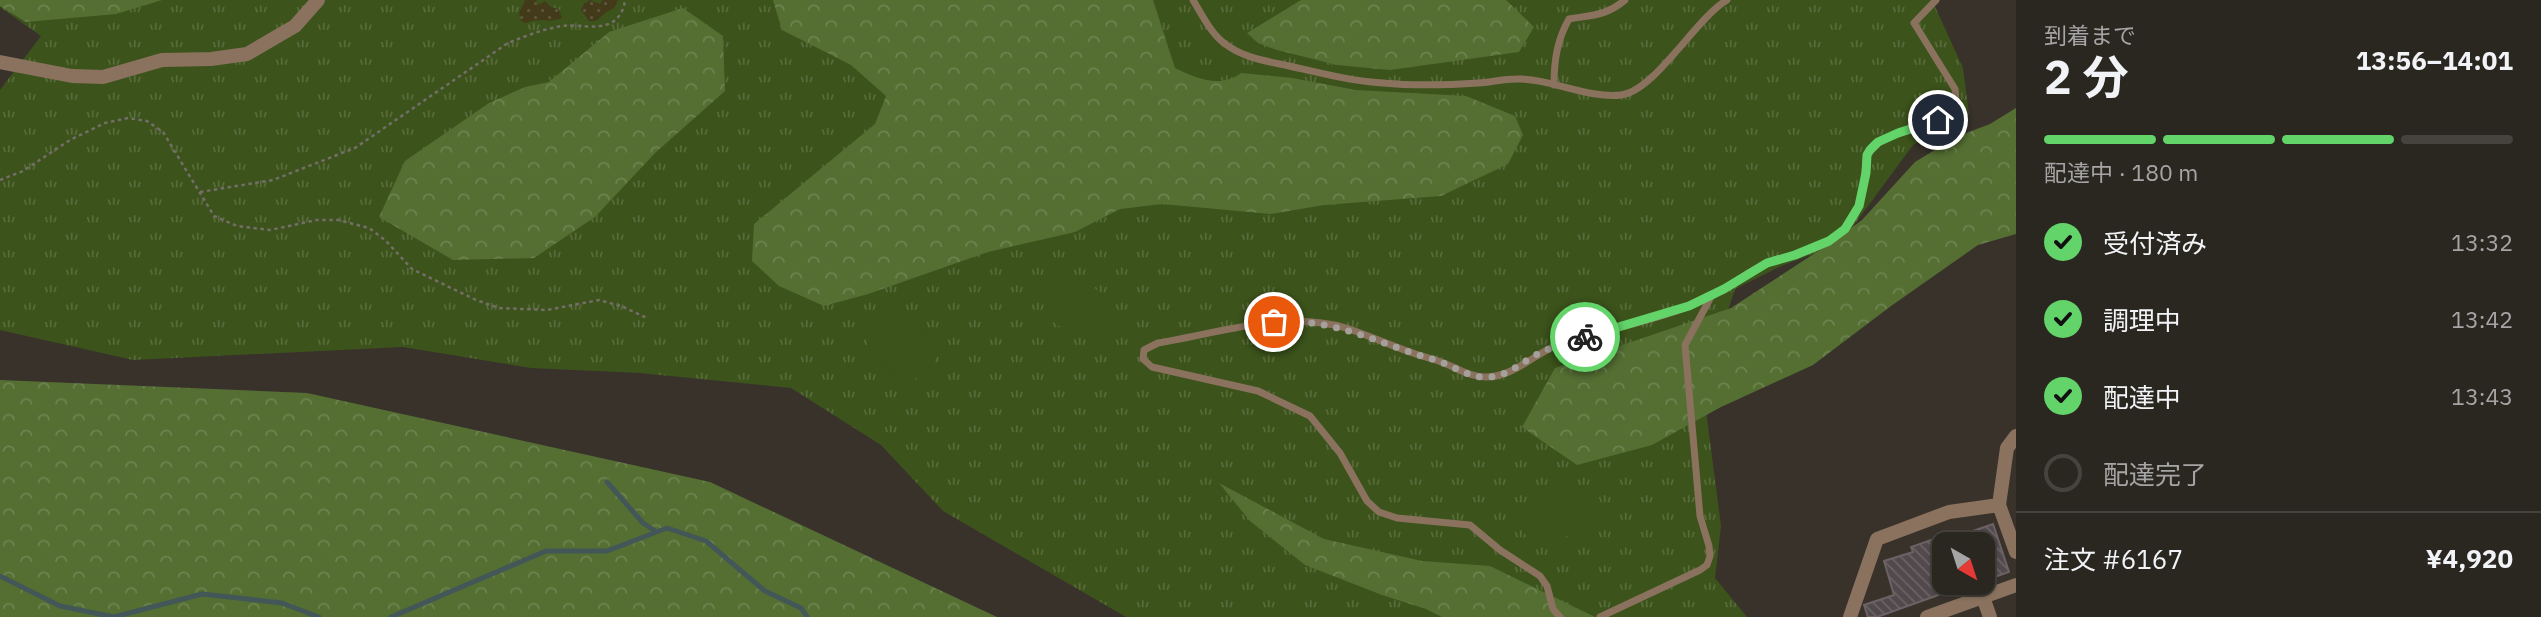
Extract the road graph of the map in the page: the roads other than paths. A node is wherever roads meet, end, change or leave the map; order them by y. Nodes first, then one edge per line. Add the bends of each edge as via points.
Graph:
1 (318, 0) edge
2 (1194, 0) edge
3 (1625, 0) edge
4 (1727, 0) edge
5 (1936, 0) edge
6 (0, 62) edge
7 (1554, 85) junction
8 (1712, 295) junction
9 (2016, 436) edge
10 (1999, 505) junction
11 (2016, 552) edge
12 (2016, 585) edge
13 (1983, 597) junction
14 (1560, 617) edge
15 (1600, 617) edge
16 (1850, 617) edge
17 (1927, 617) edge
18 (1990, 617) edge

1 - 6 street via 295,26 247,54 162,60 103,77
2 - 7 lane via 1222,42 1258,60 1384,83 1517,79
3 - 7 lane via 1610,11 1569,19 1556,52
4 - 7 lane via 1638,88 1622,95
5 - 8 lane via 1914,23 1955,89 1953,110 1878,142 1870,150 1859,206 1845,229 1829,241 1767,263
8 - 14 lane via 1658,317 1558,345 1496,376 1465,373 1326,324 1257,324 1158,343 1144,350 1143,359 1152,367 1258,391 1310,416 1379,512 1470,525 1539,576
8 - 15 lane via 1685,345 1700,516 1710,556 1707,565
9 - 10 street via 2007,448
10 - 11 street
10 - 16 street via 1949,512 1877,539
12 - 13 street
13 - 17 street
13 - 18 street

